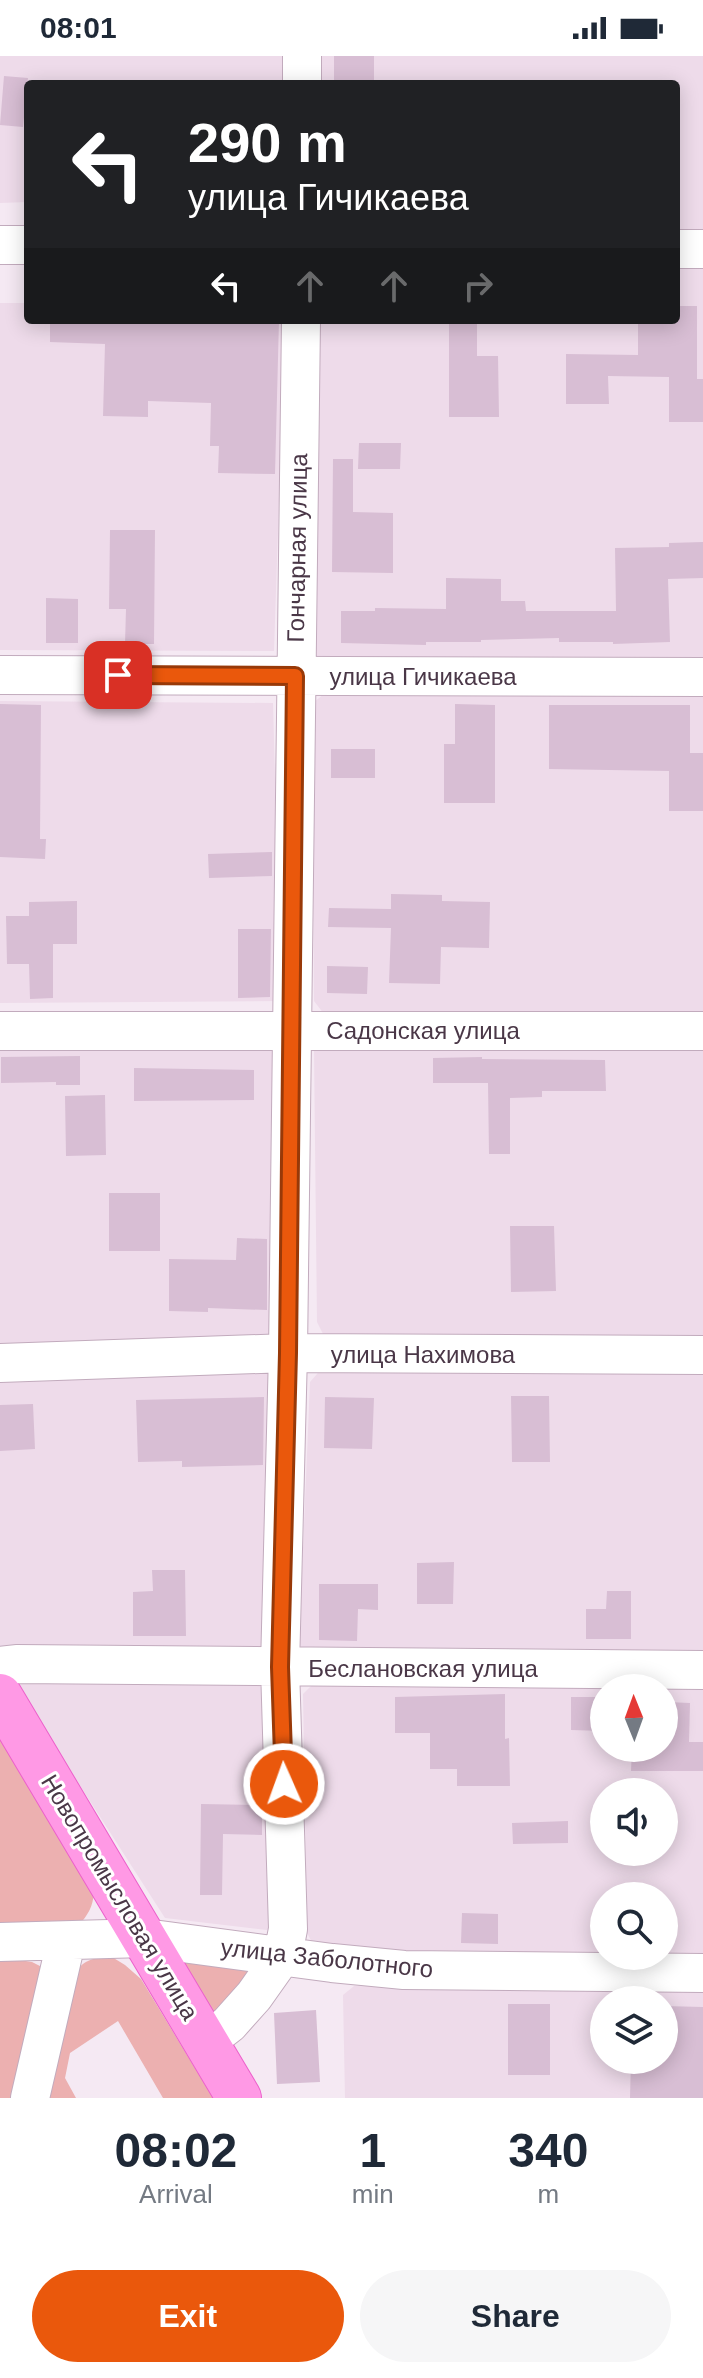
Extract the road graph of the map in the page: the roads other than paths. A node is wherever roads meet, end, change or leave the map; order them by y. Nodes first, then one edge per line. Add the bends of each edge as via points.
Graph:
1 (302, 56) edge
2 (302, 80) edge
3 (0, 245) edge
4 (24, 245) edge
5 (680, 249) edge
6 (703, 249) edge
7 (301, 324) edge
8 (0, 675) edge
9 (295, 676) junction
10 (703, 677) edge
11 (293, 1030) junction
12 (0, 1031) edge
13 (703, 1031) edge
14 (288, 1353) junction
15 (703, 1355) edge
16 (0, 1363) edge
17 (0, 1666) edge
18 (280, 1667) junction
19 (703, 1670) edge
20 (0, 1696) edge
21 (145, 1938) junction
22 (0, 1942) edge
23 (66, 1942) junction
24 (283, 1955) junction
25 (703, 1973) edge
26 (207, 2041) junction
27 (30, 2098) edge
28 (239, 2098) edge

1 - 2 street
3 - 4 street
5 - 6 street
7 - 9 street, Гончарная улица
8 - 9 street, улица Гичикаева
9 - 10 street, улица Гичикаева
9 - 11 street, Гончарная улица
11 - 12 street, Садонская улица
11 - 13 street, Садонская улица
11 - 14 street, Гончарная улица
14 - 15 street, улица Нахимова
14 - 16 street, улица Нахимова
14 - 18 street, Гончарная улица
17 - 18 street, Беслановская улица
18 - 19 street, Беслановская улица
18 - 24 street, Гончарная улица via 288,1929
20 - 21 main road, Новопромысловая улица
21 - 23 street, улица Заболотного
21 - 24 street, улица Заболотного
21 - 26 main road, Новопромысловая улица
22 - 23 street, улица Заболотного
23 - 27 street
24 - 25 street, улица Заболотного via 404,1970
24 - 26 street, Гончарная улица via 254,1996
26 - 28 main road, Новопромысловая улица

